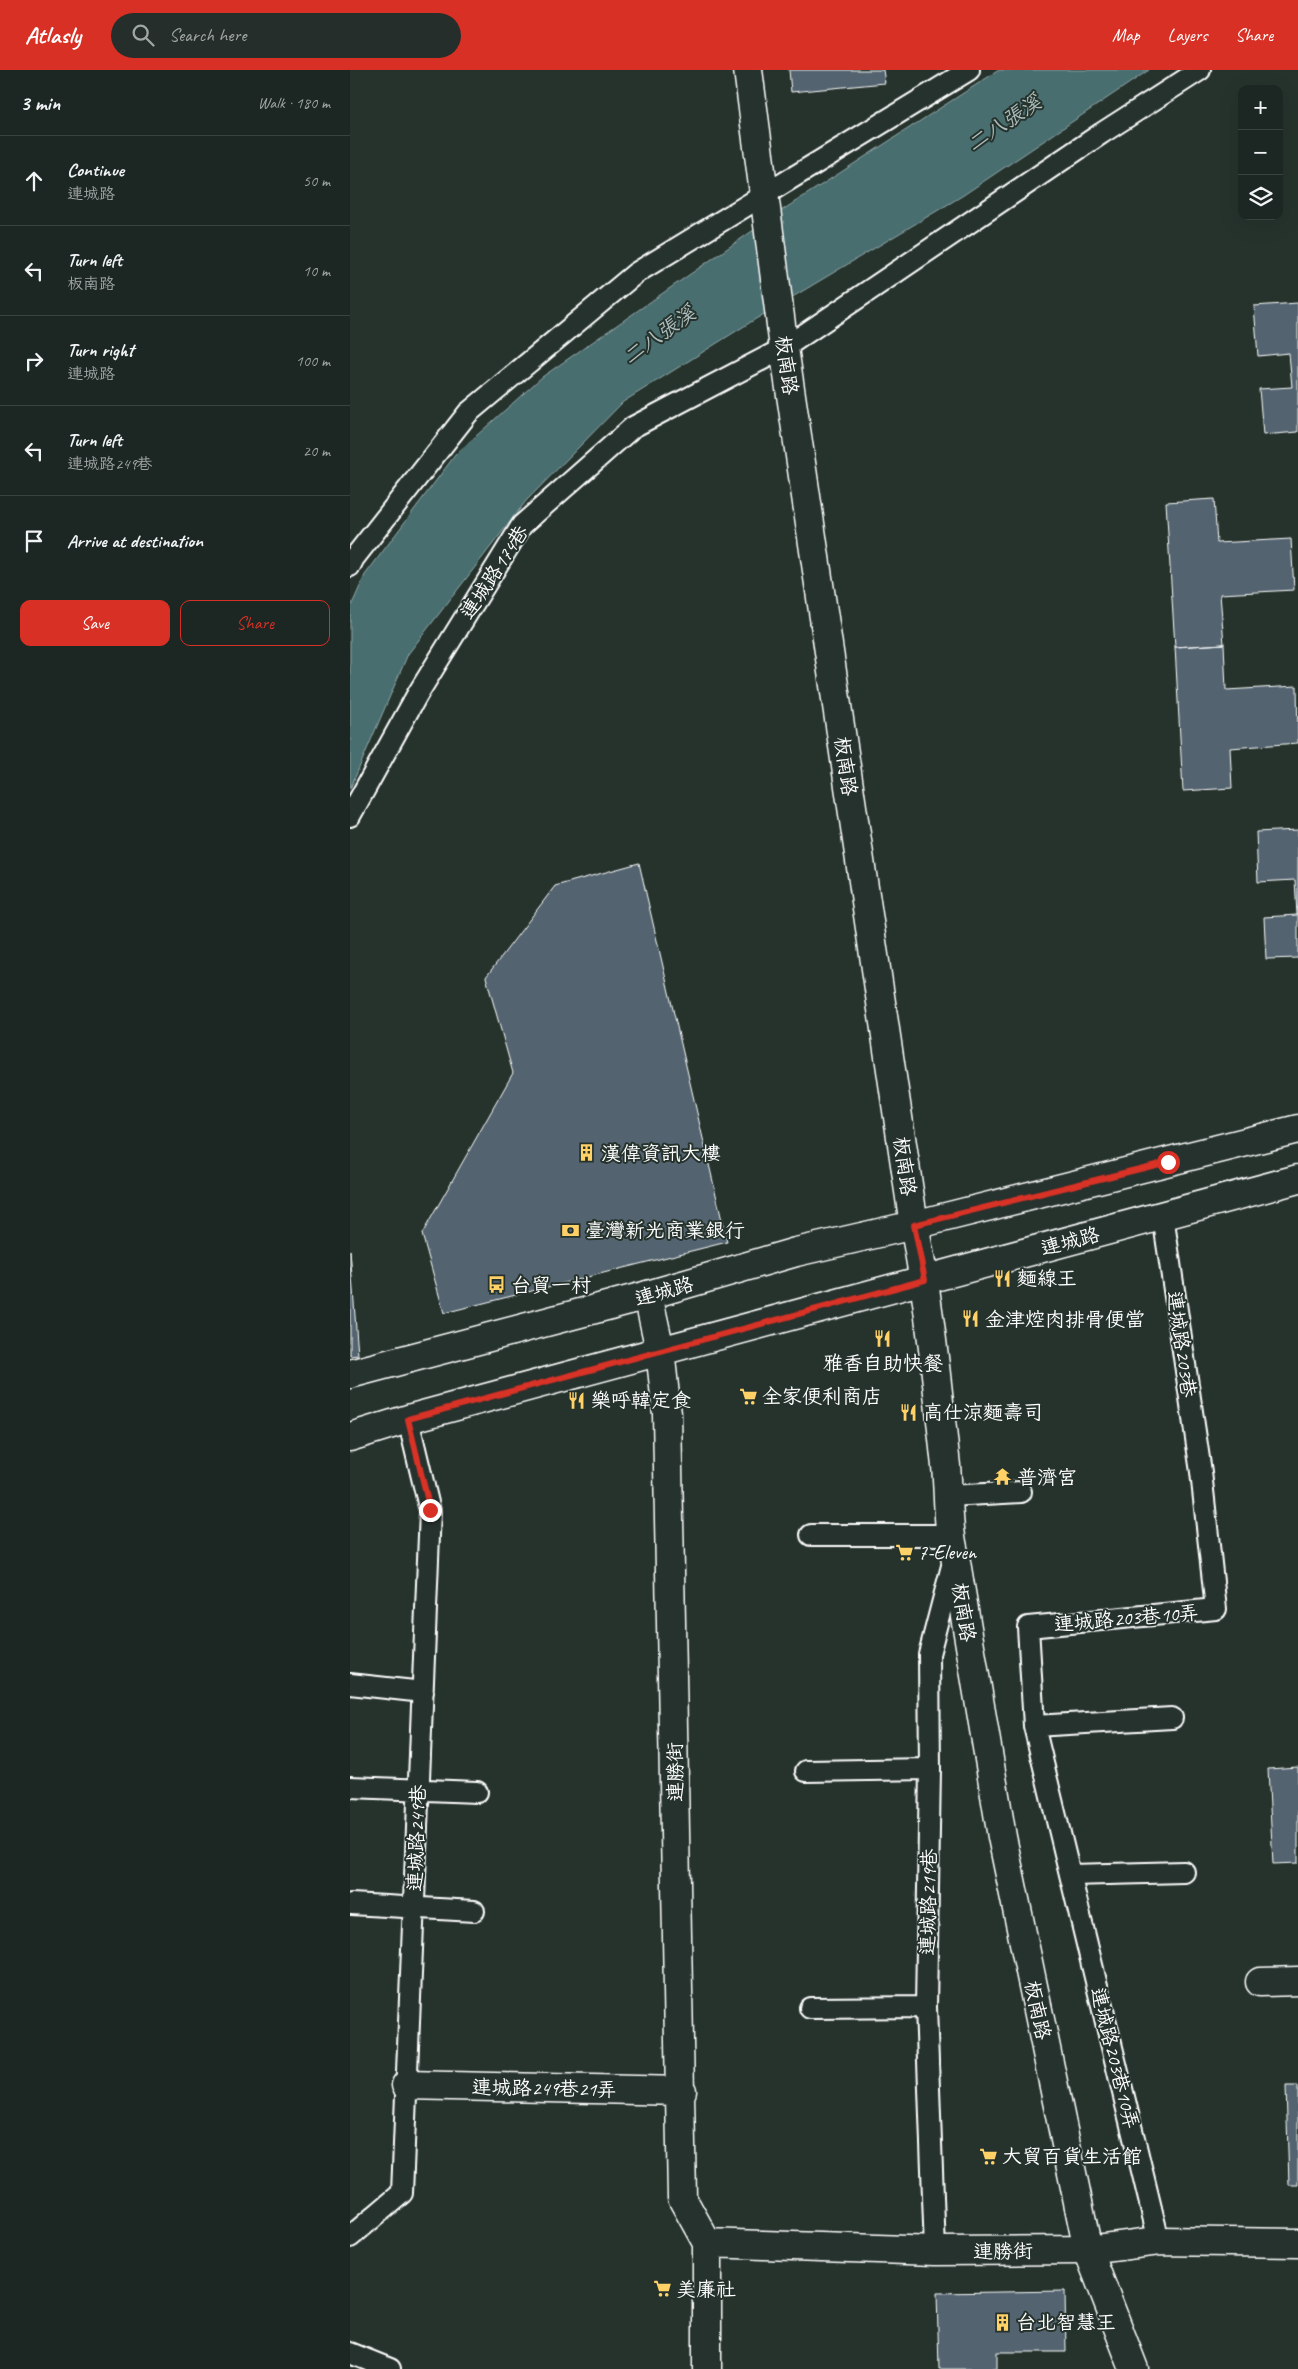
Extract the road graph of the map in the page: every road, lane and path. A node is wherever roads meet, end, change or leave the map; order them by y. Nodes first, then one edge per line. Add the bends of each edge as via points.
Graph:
1 (748, 70) edge
2 (969, 70) edge
3 (1200, 70) edge
4 (764, 198) junction
5 (783, 335) junction
6 (350, 566) edge
7 (350, 816) edge
8 (1298, 1129) edge
9 (1298, 1179) edge
10 (1163, 1216) junction
11 (914, 1225) junction
12 (925, 1280) junction
13 (648, 1296) junction
14 (660, 1350) junction
15 (350, 1374) edge
16 (408, 1419) junction
17 (350, 1437) edge
18 (1201, 1472) joint
19 (1021, 1492) dead end
20 (949, 1496) junction
21 (811, 1535) dead end
22 (952, 1546) junction
23 (350, 1684) edge
24 (423, 1692) junction
25 (1172, 1718) dead end
26 (1034, 1726) junction
27 (930, 1769) junction
28 (806, 1771) dead end
29 (350, 1787) edge
30 (417, 1790) junction
31 (477, 1792) dead end
32 (1184, 1872) dead end
33 (1071, 1875) junction
34 (351, 1904) edge
35 (414, 1908) junction
36 (474, 1911) dead end
37 (1298, 1980) edge
38 (1260, 1982) dead end
39 (926, 2007) junction
40 (810, 2008) dead end
41 (406, 2085) junction
42 (682, 2091) junction
43 (350, 2237) edge
44 (1159, 2241) junction
45 (707, 2243) junction
46 (1298, 2243) edge
47 (1088, 2250) junction
48 (935, 2251) junction
49 (350, 2353) edge
50 (390, 2369) edge
51 (707, 2369) edge
52 (1134, 2369) edge

1 - 4 street, 板南路
2 - 4 lane
3 - 5 lane, 連城路174巷
4 - 5 street, 板南路
4 - 6 lane via 636,273 468,413
5 - 7 lane, 連城路174巷 via 633,427 522,525 417,695
5 - 11 street, 板南路
8 - 11 street, 連城路
9 - 10 street, 連城路
10 - 12 street, 連城路
10 - 18 lane, 連城路203巷
11 - 12 street, 板南路
11 - 13 street, 連城路 via 796,1252
12 - 14 street, 連城路
12 - 20 street, 板南路
13 - 14 street, 連勝街
13 - 15 street, 連城路
14 - 16 street, 連城路
14 - 42 street, 連勝街 via 667,1414
16 - 17 street, 連城路
16 - 24 lane, 連城路249巷 via 430,1510
18 - 26 lane, 連城路203巷10弄 via 1216,1609 1028,1627
19 - 20 lane
20 - 22 street, 板南路
21 - 22 lane
22 - 27 lane, 連城路219巷 via 929,1654
22 - 47 street, 板南路 via 1002,1837
23 - 24 lane
24 - 30 lane, 連城路249巷
25 - 26 lane
26 - 33 lane, 連城路203巷10弄
27 - 28 lane
27 - 39 lane, 連城路219巷
29 - 30 lane
30 - 31 lane
30 - 35 lane, 連城路249巷
32 - 33 lane
33 - 44 lane, 連城路203巷10弄
34 - 35 lane
35 - 36 lane
35 - 41 lane, 連城路249巷
37 - 38 street
39 - 40 lane
39 - 48 lane, 連城路219巷
41 - 42 street, 連城路249巷21弄
41 - 43 lane, 連城路249巷 via 402,2193
42 - 45 street, 連勝街 via 682,2198
44 - 46 street, 連勝街
44 - 47 street, 連勝街
45 - 48 street, 連勝街
45 - 51 street, 連勝街
47 - 48 street, 連勝街
47 - 52 street, 板南路
49 - 50 lane

